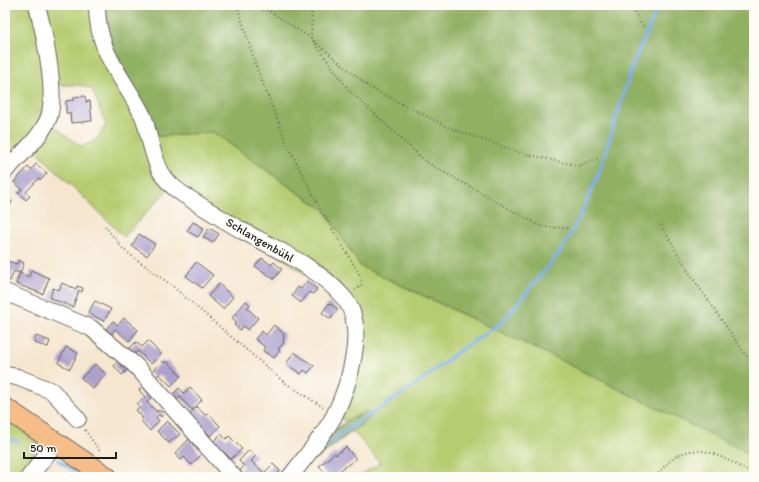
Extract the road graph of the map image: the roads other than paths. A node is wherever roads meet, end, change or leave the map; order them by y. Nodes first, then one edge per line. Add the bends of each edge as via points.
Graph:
1 (37, 5) edge
2 (97, 5) edge
3 (5, 172) edge
4 (5, 292) edge
5 (5, 375) edge
6 (5, 408) edge
7 (78, 419) road end
8 (56, 443) junction
9 (29, 477) edge
10 (108, 477) edge
11 (234, 477) edge
12 (290, 477) edge

1 - 3 street via 46,41 51,100 49,117 40,133
2 - 12 street, Schlangenbühl via 97,23 106,53 144,118 156,164 164,180 184,195 322,277 345,298 355,318 356,344 348,380 334,415 320,439
4 - 11 street via 91,328 136,366
5 - 7 street via 52,391
6 - 8 main road
8 - 9 street
8 - 10 main road

